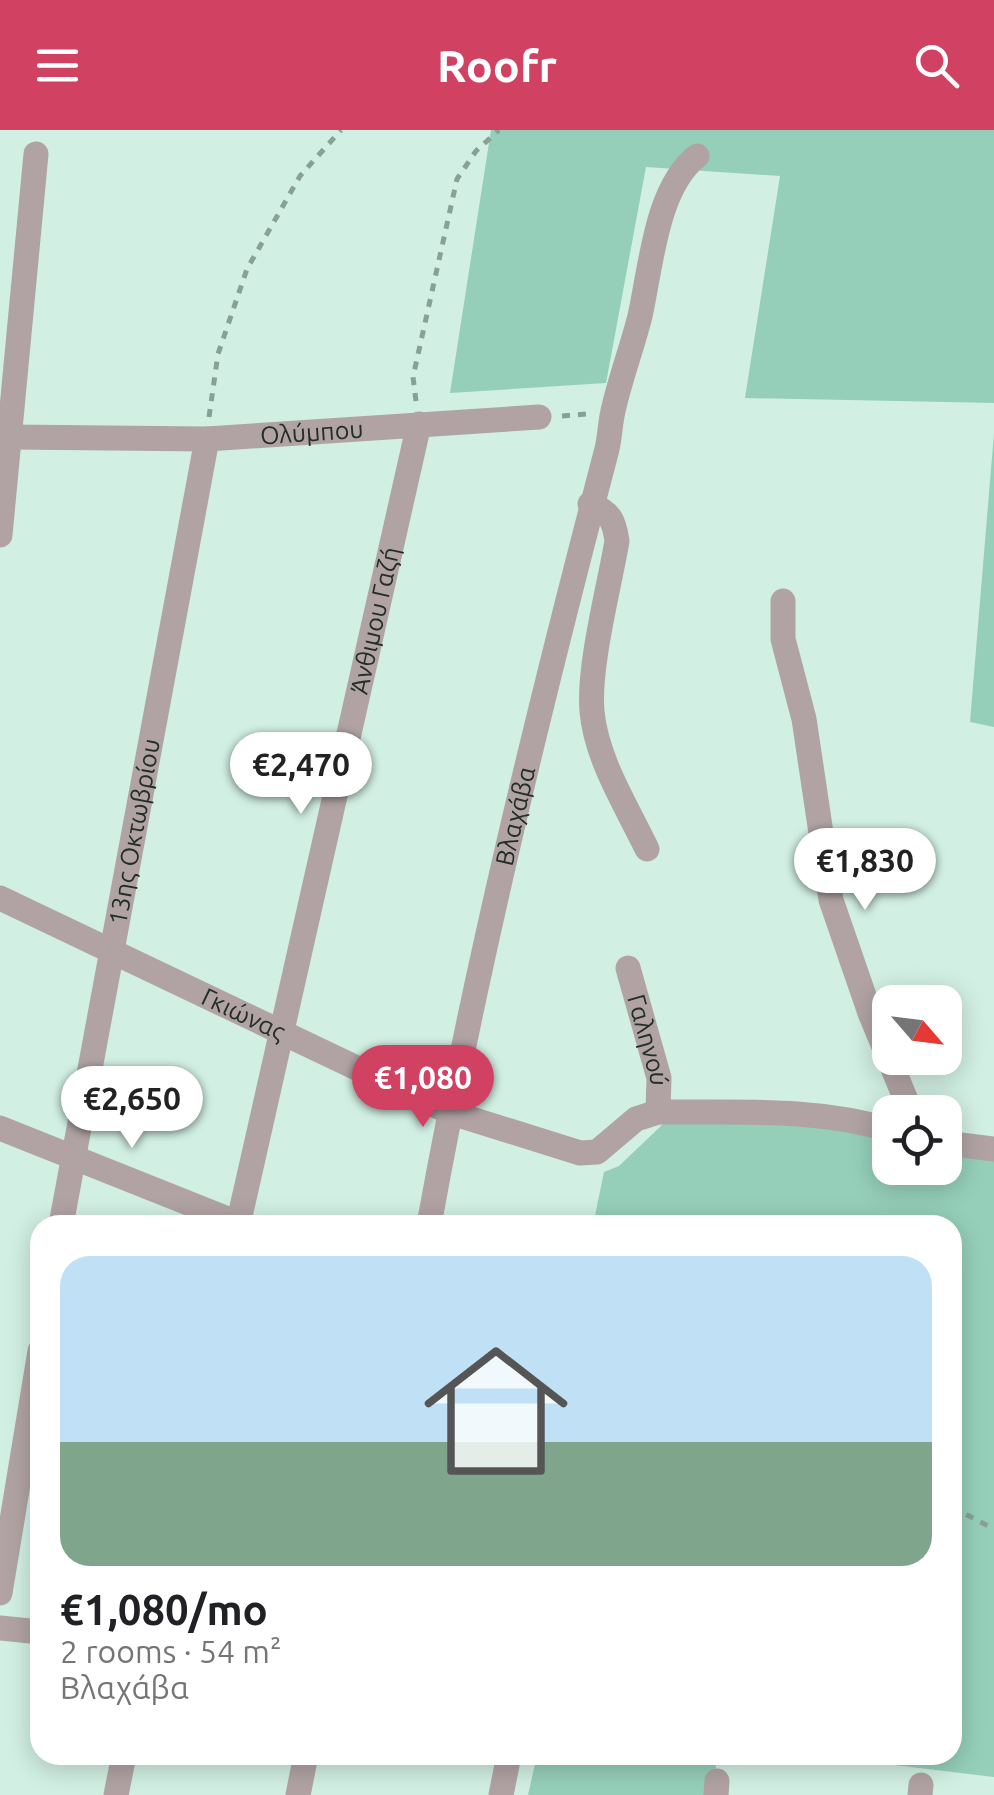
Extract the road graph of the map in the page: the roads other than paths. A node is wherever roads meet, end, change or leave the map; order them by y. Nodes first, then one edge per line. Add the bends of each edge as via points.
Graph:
1 (36, 154) dead end
2 (697, 156) dead end
3 (539, 417) road end
4 (419, 424) junction
5 (10, 437) junction
6 (206, 439) junction
7 (590, 504) junction
8 (0, 535) edge
9 (783, 600) dead end
10 (647, 849) dead end
11 (0, 898) edge
12 (113, 954) junction
13 (628, 968) dead end
14 (280, 1034) junction
15 (904, 1095) edge
16 (450, 1112) junction
17 (658, 1112) junction
18 (872, 1125) edge
19 (0, 1128) edge
20 (962, 1144) edge
21 (994, 1149) edge
22 (72, 1157) junction
23 (63, 1215) edge
24 (217, 1215) edge
25 (242, 1215) edge
26 (431, 1215) edge
27 (30, 1411) edge
28 (0, 1593) edge
29 (0, 1628) edge
30 (30, 1631) edge
31 (122, 1765) edge
32 (304, 1765) edge
33 (508, 1765) edge
34 (116, 1795) edge
35 (298, 1795) edge
36 (501, 1795) edge

1 - 5 street
2 - 7 street, Βλαχάβα via 684,166 669,197
3 - 4 street, Ολύμπου
4 - 6 street, Ολύμπου
4 - 14 street, Άνθιμου Γαζή
5 - 6 street, Ολύμπου
5 - 8 street
6 - 12 street, 13ης Οκτωβρίου
7 - 10 street via 608,512 617,541 592,711
7 - 16 street, Βλαχάβα
9 - 15 street via 783,639 804,719 831,900
11 - 12 street, Γκιώνας
12 - 14 street, Γκιώνας
12 - 22 street, 13ης Οκτωβρίου
13 - 17 street, Γαληνού via 659,1078
14 - 16 street, Γκιώνας
14 - 25 street, Άνθιμου Γαζή
16 - 17 street, Γκιώνας via 580,1153 597,1152 636,1119
16 - 26 street, Βλαχάβα
17 - 18 street via 808,1114
19 - 22 street
20 - 21 street
22 - 23 street, 13ης Οκτωβρίου
22 - 24 street
27 - 28 street
29 - 30 street
31 - 34 street
32 - 35 street
33 - 36 street

